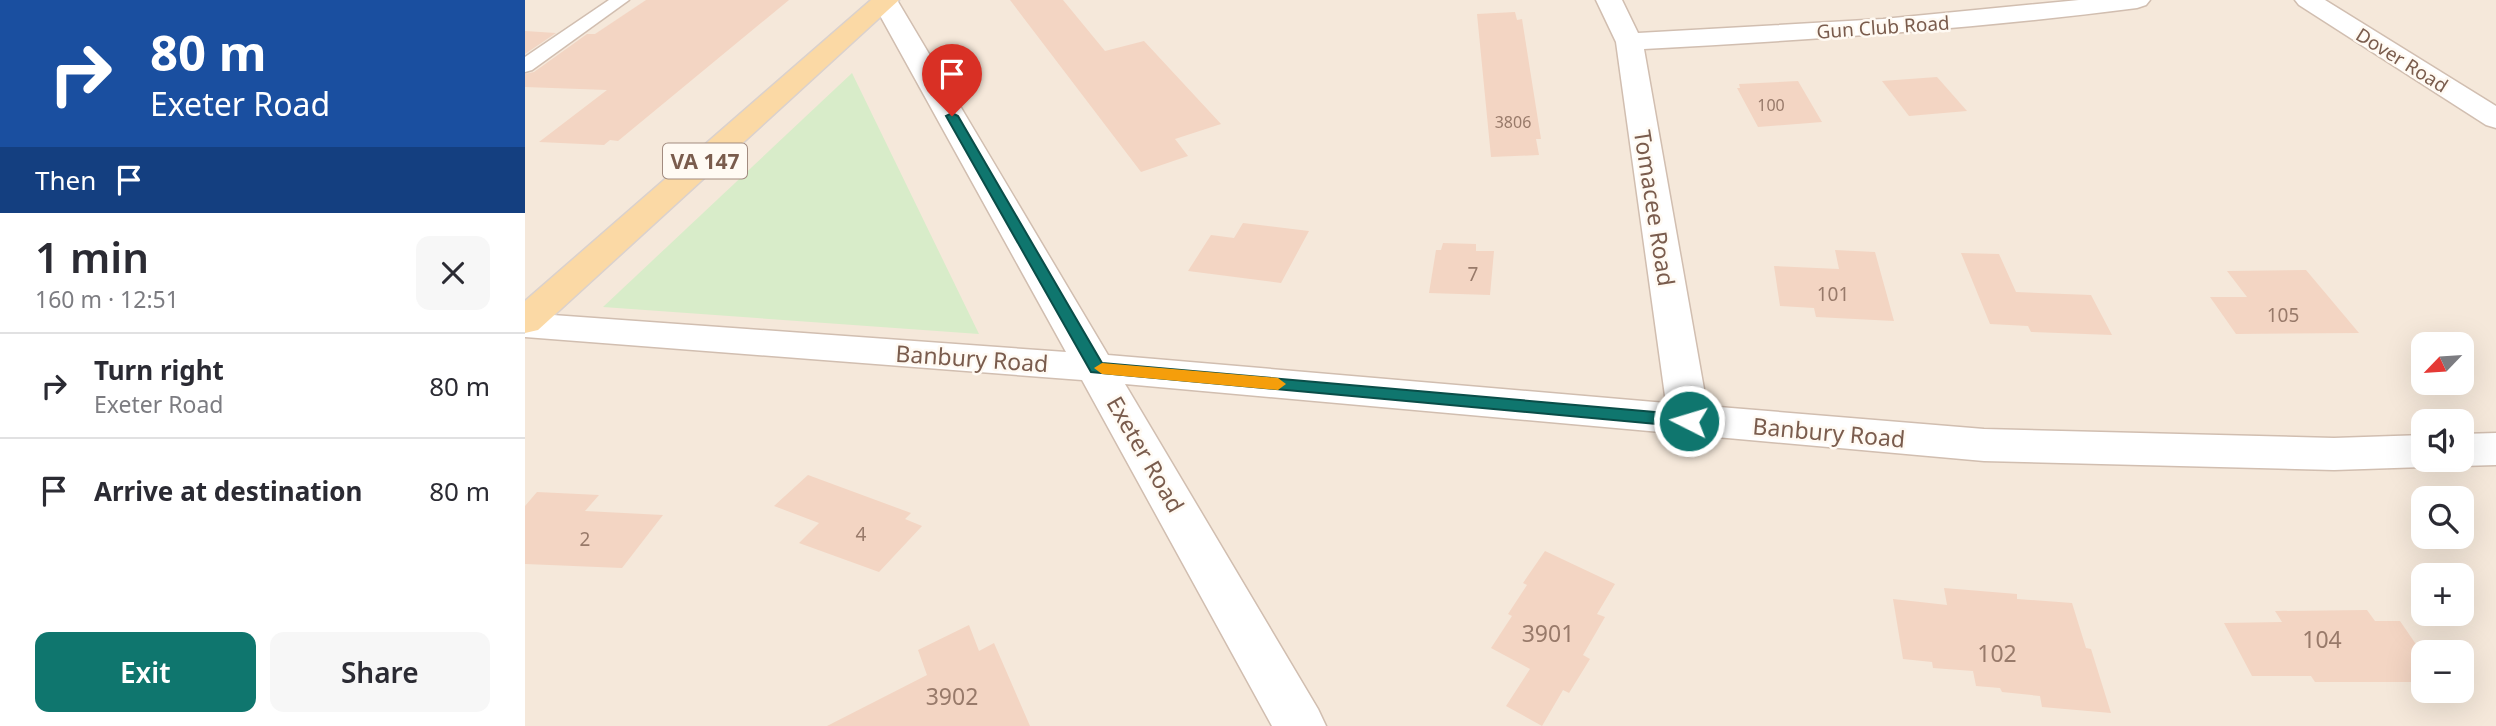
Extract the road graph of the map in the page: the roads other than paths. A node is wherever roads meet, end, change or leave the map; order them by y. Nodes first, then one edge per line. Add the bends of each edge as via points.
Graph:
1 (620, 0) edge
2 (886, 0) edge
3 (1609, 0) edge
4 (2137, 0) edge
5 (2308, 0) edge
6 (2351, 0) edge
7 (1629, 42) junction
8 (525, 66) edge
9 (2496, 89) edge
10 (2496, 119) edge
11 (525, 323) edge
12 (1097, 368) junction
13 (1689, 421) junction
14 (2496, 449) edge
15 (2474, 450) edge
16 (2411, 451) edge
17 (1300, 726) edge

1 - 8 lane
2 - 11 main road, VA 147
2 - 12 street, Exeter Road
3 - 7 street, Tomacee Road
4 - 7 street, Gun Club Road via 1870,29
5 - 10 street, Dover Road
6 - 9 street, Dover Road
7 - 13 street, Tomacee Road
11 - 12 street, Banbury Road
12 - 13 street, Banbury Road
12 - 17 street, Exeter Road
13 - 16 street, Banbury Road via 1984,446 2334,454
14 - 15 street

